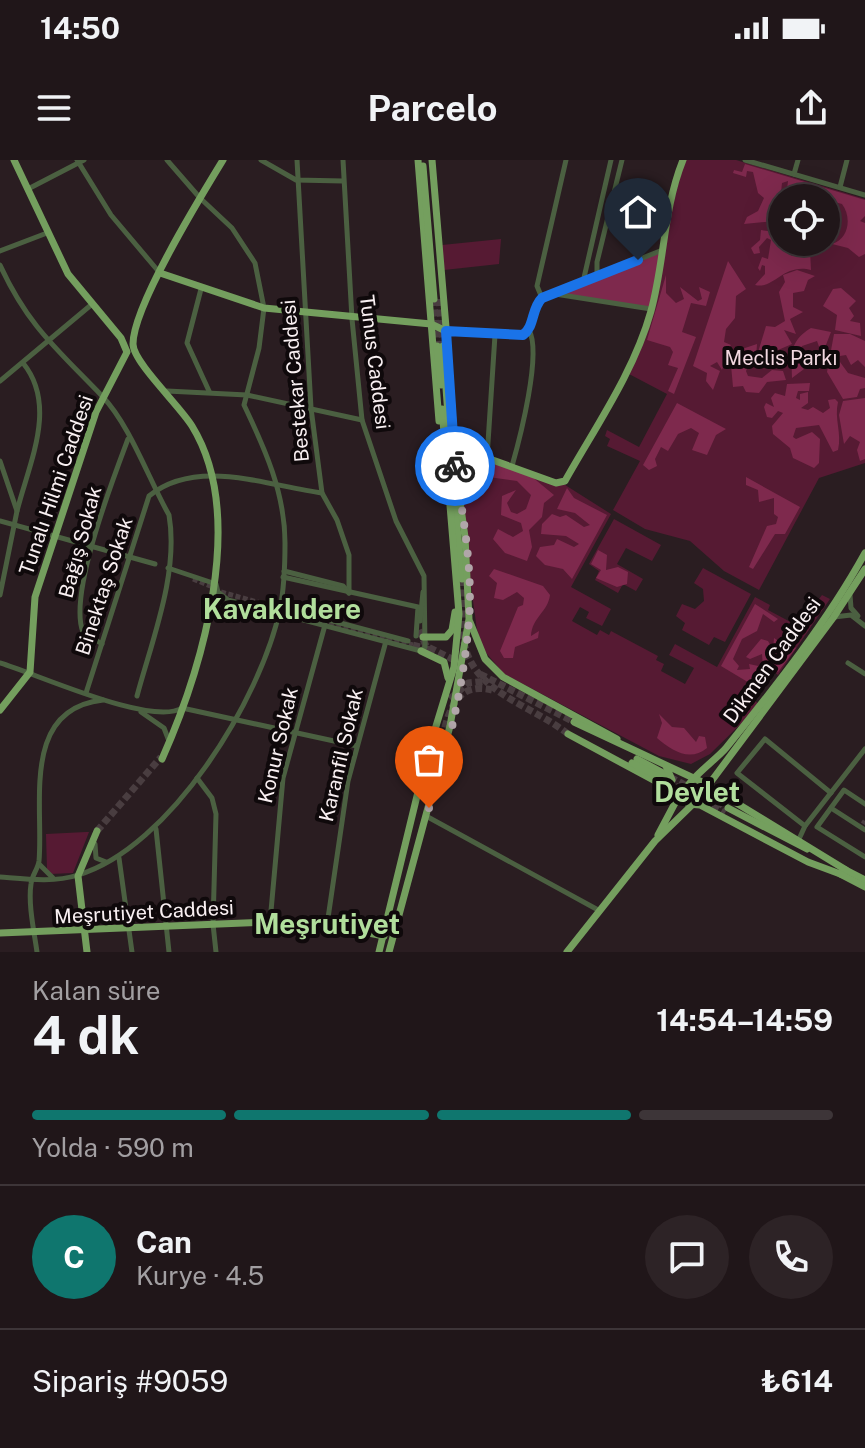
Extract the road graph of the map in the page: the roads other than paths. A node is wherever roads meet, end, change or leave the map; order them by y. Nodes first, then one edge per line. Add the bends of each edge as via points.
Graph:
1 (14, 160) edge
2 (167, 160) edge
3 (223, 160) edge
4 (261, 160) edge
5 (297, 160) edge
6 (343, 160) edge
7 (420, 160) edge
8 (430, 160) edge
9 (566, 160) edge
10 (611, 160) edge
11 (622, 160) edge
12 (683, 160) edge
13 (745, 160) edge
14 (798, 160) edge
15 (847, 160) edge
16 (80, 161) edge
17 (794, 174) junction
18 (296, 180) junction
19 (343, 181) junction
20 (829, 184) edge
21 (840, 187) joint
22 (27, 189) junction
23 (865, 195) edge
24 (200, 198) junction
25 (47, 233) junction
26 (0, 251) edge
27 (660, 251) junction
28 (0, 265) edge
29 (160, 273) junction
30 (597, 277) junction
31 (583, 282) junction
32 (201, 289) junction
33 (554, 293) junction
34 (542, 298) junction
35 (438, 302) junction
36 (91, 305) junction
37 (264, 308) junction
38 (651, 309) junction
39 (303, 314) junction
40 (352, 319) junction
41 (430, 321) junction
42 (529, 330) junction
43 (446, 331) junction
44 (134, 334) junction
45 (495, 335) junction
46 (121, 338) junction
47 (48, 344) junction
48 (440, 344) junction
49 (124, 361) junction
50 (138, 362) junction
51 (23, 363) junction
52 (0, 381) edge
53 (167, 391) junction
54 (209, 391) junction
55 (247, 395) junction
56 (103, 396) junction
57 (311, 408) junction
58 (362, 420) junction
59 (129, 438) junction
60 (448, 439) junction
61 (487, 458) junction
62 (0, 461) edge
63 (454, 463) junction
64 (512, 466) junction
65 (211, 476) junction
66 (277, 487) junction
67 (155, 491) junction
68 (322, 493) junction
69 (17, 511) junction
70 (0, 521) edge
71 (15, 524) junction
72 (54, 536) junction
73 (93, 546) junction
74 (865, 553) edge
75 (132, 557) junction
76 (155, 564) dead end
77 (168, 568) junction
78 (865, 569) edge
79 (283, 574) junction
80 (216, 584) junction
81 (462, 584) junction
82 (349, 593) junction
83 (0, 595) edge
84 (850, 595) junction
85 (458, 598) junction
86 (280, 610) junction
87 (833, 618) junction
88 (469, 619) junction
89 (865, 624) edge
90 (325, 625) junction
91 (420, 635) junction
92 (386, 641) junction
93 (408, 641) junction
94 (102, 644) junction
95 (412, 648) junction
96 (421, 651) junction
97 (0, 663) edge
98 (848, 663) dead end
99 (30, 672) junction
100 (865, 674) edge
101 (447, 689) junction
102 (86, 693) junction
103 (137, 696) dead end
104 (450, 699) dead end
105 (106, 700) junction
106 (182, 708) junction
107 (137, 709) junction
108 (0, 710) edge
109 (235, 718) junction
110 (294, 731) junction
111 (168, 746) junction
112 (357, 746) junction
113 (440, 748) tunnel mouth
114 (864, 751) edge
115 (162, 758) tunnel mouth
116 (664, 777) junction
117 (197, 778) junction
118 (695, 779) junction
119 (707, 787) junction
120 (831, 793) junction
121 (683, 796) junction
122 (865, 804) edge
123 (696, 805) junction
124 (831, 808) junction
125 (727, 810) tunnel mouth
126 (415, 813) junction
127 (425, 816) junction
128 (805, 826) junction
129 (863, 827) edge
130 (156, 828) junction
131 (98, 833) joint
132 (799, 839) junction
133 (655, 841) junction
134 (865, 857) edge
135 (119, 858) junction
136 (108, 863) junction
137 (39, 864) junction
138 (79, 871) junction
139 (844, 873) junction
140 (0, 877) edge
141 (54, 879) junction
142 (31, 880) junction
143 (865, 880) edge
144 (865, 887) edge
145 (601, 911) junction
146 (270, 922) junction
147 (213, 924) junction
148 (327, 925) junction
149 (167, 928) junction
150 (129, 931) junction
151 (85, 932) junction
152 (0, 933) edge
153 (34, 933) junction
154 (384, 936) junction
155 (577, 940) junction
156 (580, 951) edge
157 (37, 952) edge
158 (87, 952) edge
159 (132, 952) edge
160 (169, 952) edge
161 (216, 952) edge
162 (379, 952) edge
163 (389, 952) edge
164 (567, 952) edge

1 - 22 main road
2 - 24 street
3 - 24 main road
4 - 18 street
5 - 18 street, Bestekar Caddesi
6 - 19 street, Tunus Caddesi
7 - 35 main road
8 - 35 main road
9 - 34 street via 537,286
10 - 31 street
11 - 30 street
12 - 27 main road
13 - 17 street
14 - 17 street
15 - 21 street
16 - 22 street
16 - 29 street via 111,215
17 - 20 street
18 - 19 street
18 - 39 street, Bestekar Caddesi
19 - 40 street, Tunus Caddesi
21 - 23 street
22 - 25 main road
24 - 29 main road
24 - 37 street via 249,248
25 - 26 street
25 - 36 main road
27 - 30 street
27 - 38 main road
28 - 47 street via 17,303
29 - 32 main road
29 - 44 main road
30 - 31 street
31 - 33 street
32 - 37 main road
32 - 54 street via 187,343
33 - 34 street
33 - 38 street
34 - 42 street
35 - 41 main road
35 - 41 main road
35 - 43 main road
36 - 46 main road
36 - 47 street
37 - 39 main road
37 - 55 street
38 - 64 main road via 635,357 565,481 556,483
39 - 40 main road
39 - 57 street, Bestekar Caddesi
40 - 41 main road
40 - 58 street, Tunus Caddesi
41 - 43 main road
41 - 48 main road
42 - 45 street via 518,336
42 - 64 street via 531,366
43 - 45 street
43 - 48 main road
44 - 46 main road
44 - 50 main road
45 - 61 street
46 - 49 main road via 127,349
47 - 51 street
47 - 56 street
48 - 60 main road
48 - 60 main road via 438,417
49 - 50 main road
49 - 56 main road, Tunalı Hilmi Caddesi
50 - 53 main road
51 - 52 street
51 - 69 street via 37,385 42,410
53 - 54 street
53 - 65 main road via 194,428
54 - 55 street
55 - 57 street
55 - 66 street via 244,405
56 - 59 street
56 - 72 main road, Tunalı Hilmi Caddesi
57 - 58 street
57 - 68 street, Bestekar Caddesi
58 - 91 street, Tunus Caddesi via 381,484 424,576 427,595
59 - 67 street
59 - 73 street, Bağış Sokak
60 - 63 main road
60 - 81 main road
61 - 63 main road
61 - 64 main road
62 - 69 street
63 - 81 main road
65 - 66 street
65 - 67 street
65 - 80 main road via 218,529
66 - 68 street
66 - 79 street via 284,523
67 - 75 street, Binektaş Sokak via 149,496
67 - 77 street via 170,524
68 - 82 street, Bestekar Caddesi via 349,555
69 - 71 street
70 - 71 street
71 - 72 street
71 - 83 street
72 - 73 street
72 - 99 main road, Tunalı Hilmi Caddesi via 35,597
73 - 75 street
73 - 94 street, Bağış Sokak via 77,610 83,632
74 - 118 main road, Dikmen Caddesi via 790,667
75 - 76 street
75 - 94 street, Binektaş Sokak
77 - 80 street
77 - 103 street
78 - 84 main road, Dikmen Caddesi
79 - 82 street
79 - 86 street
80 - 86 street via 228,600
80 - 106 main road
81 - 85 main road
81 - 88 main road
82 - 91 street via 418,607
84 - 87 main road, Dikmen Caddesi
84 - 89 street via 854,614
85 - 91 main road via 449,635
85 - 101 main road via 455,658
86 - 90 street
86 - 93 street
86 - 109 street
87 - 89 street via 851,615
87 - 119 main road, Dikmen Caddesi
88 - 116 main road via 485,659 503,677
88 - 127 main road via 455,705
90 - 92 street
90 - 110 street, Konur Sokak
91 - 93 street
91 - 96 street
92 - 95 street
92 - 112 street, Karanfil Sokak
93 - 95 street
94 - 102 street, Binektaş Sokak
95 - 96 street
96 - 101 main road via 446,666
97 - 99 street
98 - 100 street
99 - 102 street
99 - 108 main road
101 - 126 main road
102 - 105 street
104 - 126 main road
105 - 107 street
105 - 137 street via 69,712 42,757
106 - 107 street via 165,714
106 - 109 street
106 - 111 main road
107 - 111 street via 164,728
109 - 110 street
109 - 117 street
110 - 112 street
110 - 146 street, Konur Sokak via 279,803
111 - 115 main road
112 - 148 street, Karanfil Sokak
113 - 127 main road
114 - 120 street
116 - 116 main road via 571,728
116 - 118 main road
116 - 121 main road
117 - 130 street
117 - 147 street via 216,814
118 - 119 main road
118 - 121 main road via 685,786
119 - 123 main road via 707,797
119 - 132 main road
120 - 128 street
120 - 128 street via 765,739 737,773
121 - 123 main road
121 - 133 main road
122 - 124 street via 844,790
123 - 133 main road
123 - 139 main road via 808,862
124 - 129 street
124 - 134 street via 817,827
125 - 139 main road
126 - 154 main road
127 - 145 street
127 - 163 main road
128 - 132 street
130 - 135 street
130 - 149 street
131 - 136 street via 95,856
131 - 138 main road
132 - 139 main road
133 - 145 main road
135 - 136 street
135 - 150 street
136 - 138 street
137 - 141 street
137 - 142 street
138 - 141 street
138 - 151 main road
139 - 143 main road
139 - 144 main road
140 - 142 street
141 - 142 street
142 - 153 street
145 - 155 main road
146 - 147 main road, Meşrutiyet Caddesi
146 - 148 main road, Meşrutiyet Caddesi
147 - 149 main road, Meşrutiyet Caddesi
147 - 161 street
148 - 154 main road, Meşrutiyet Caddesi
149 - 150 main road, Meşrutiyet Caddesi
149 - 160 street
150 - 151 main road, Meşrutiyet Caddesi
150 - 159 street
151 - 153 main road, Meşrutiyet Caddesi
151 - 158 main road
152 - 153 main road, Meşrutiyet Caddesi
153 - 157 street
154 - 162 main road
155 - 156 street
155 - 164 main road

